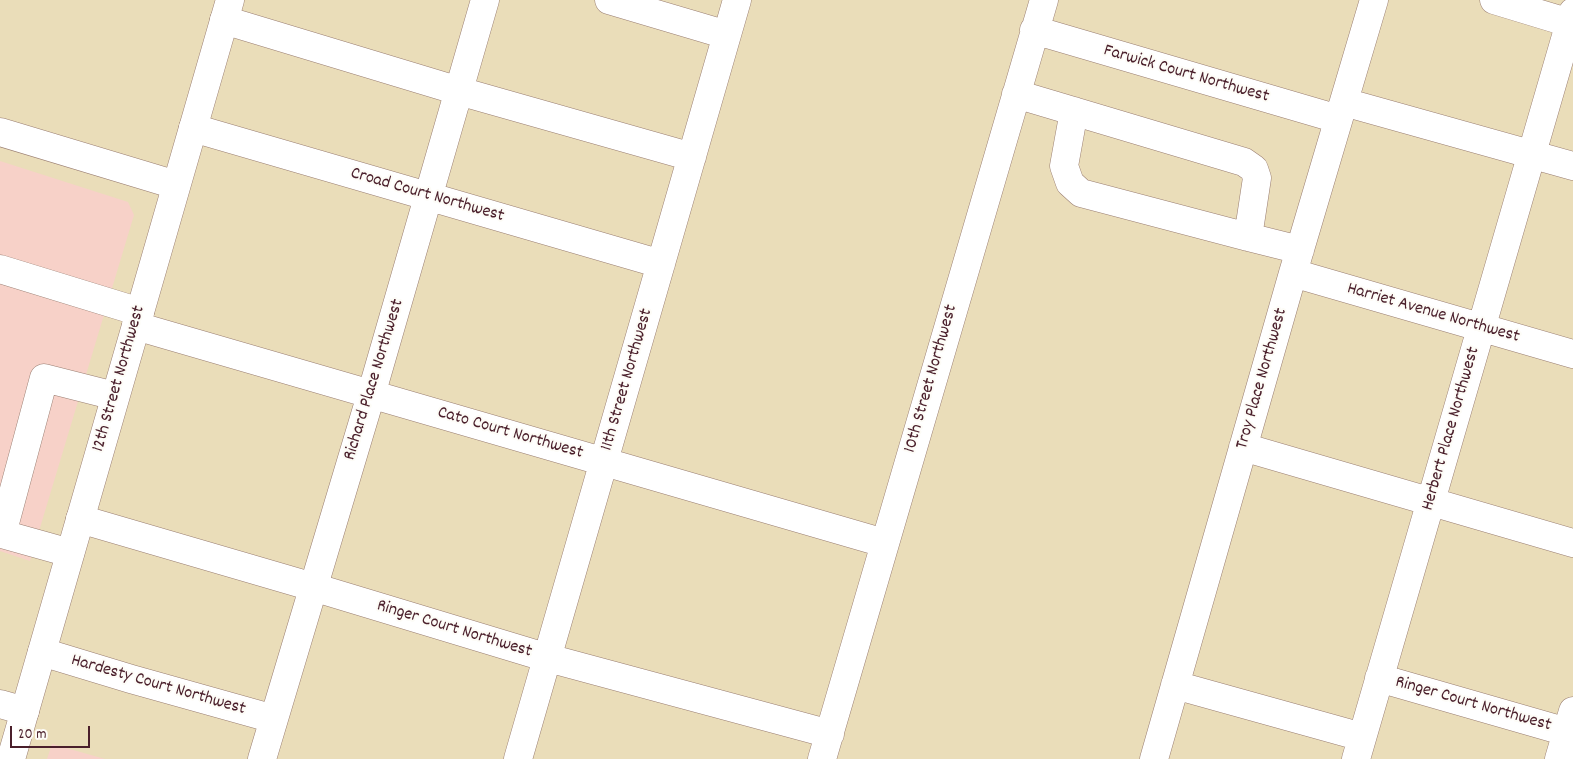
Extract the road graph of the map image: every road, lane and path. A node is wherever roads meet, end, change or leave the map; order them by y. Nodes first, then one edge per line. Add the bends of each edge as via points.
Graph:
1 (485, 0) edge
2 (610, 0) edge
3 (737, 0) edge
4 (1044, 0) edge
5 (1374, 0) edge
6 (1494, 0) edge
7 (227, 10) edge
8 (1572, 19) edge
9 (1034, 30) junction
10 (727, 34) junction
11 (459, 91) junction
12 (1016, 94) junction
13 (1074, 111) junction
14 (1341, 111) junction
15 (193, 128) junction
16 (0, 132) edge
17 (1532, 154) junction
18 (692, 157) junction
19 (1573, 166) edge
20 (176, 185) junction
21 (429, 196) junction
22 (1248, 238) junction
23 (1296, 262) junction
24 (661, 264) junction
25 (0, 269) edge
26 (138, 319) junction
27 (1481, 328) junction
28 (1573, 354) edge
29 (370, 395) junction
30 (115, 396) junction
31 (1243, 447) junction
32 (605, 461) junction
33 (1431, 502) junction
34 (80, 519) junction
35 (884, 543) junction
36 (1573, 543) edge
37 (70, 553) junction
38 (313, 587) junction
39 (42, 652) junction
40 (548, 658) junction
41 (1379, 678) junction
42 (1175, 685) junction
43 (12, 708) edge
44 (274, 719) junction
45 (1570, 722) edge
46 (826, 746) edge
47 (1359, 748) edge
48 (13, 759) edge
49 (262, 759) edge
50 (518, 759) edge
51 (1154, 759) edge
52 (1559, 759) edge

1 - 11 street, Richard Place Northwest
2 - 10 street
3 - 10 street, 11th Street Northwest
4 - 9 street, 10th Street Northwest
5 - 14 street, Troy Place Northwest
6 - 8 street
7 - 11 street
7 - 15 street, 12th Street Northwest
8 - 17 street, Herbert Place Northwest
9 - 12 street, 10th Street Northwest
9 - 14 street, Farwick Court Northwest
10 - 18 street, 11th Street Northwest
11 - 18 street
11 - 21 street, Richard Place Northwest
12 - 13 street
12 - 35 street, 10th Street Northwest
13 - 22 street via 1244,162 1254,169 1257,178
13 - 22 street, Harriet Avenue Northwest via 1064,166 1070,183 1081,192
14 - 17 street, Farwick Court Northwest
14 - 23 street, Troy Place Northwest
15 - 20 street, 12th Street Northwest
15 - 21 street, Croad Court Northwest
16 - 20 street
17 - 19 street, Farwick Court Northwest
17 - 27 street, Herbert Place Northwest
18 - 24 street, 11th Street Northwest
20 - 26 street, 12th Street Northwest
21 - 24 street, Croad Court Northwest
21 - 29 street, Richard Place Northwest
22 - 23 street, Harriet Avenue Northwest
23 - 27 street, Harriet Avenue Northwest
23 - 31 street, Troy Place Northwest
24 - 32 street, 11th Street Northwest
25 - 26 street, Cato Court Northwest
26 - 29 street, Cato Court Northwest
26 - 30 street, 12th Street Northwest
27 - 28 street, Harriet Avenue Northwest
27 - 33 street, Herbert Place Northwest
29 - 32 street, Cato Court Northwest
29 - 38 street, Richard Place Northwest
30 - 34 street, 12th Street Northwest
30 - 37 street via 44,378 2,534
31 - 33 street
31 - 42 street, Troy Place Northwest
32 - 35 street, Cato Court Northwest
32 - 40 street, 11th Street Northwest
33 - 36 street
33 - 41 street, Herbert Place Northwest
34 - 37 street, 12th Street Northwest
34 - 38 street, Ringer Court Northwest
35 - 46 street, 10th Street Northwest
37 - 39 street, 12th Street Northwest
38 - 40 street, Ringer Court Northwest
38 - 44 street, Richard Place Northwest
39 - 43 street, 12th Street Northwest
39 - 44 street, Hardesty Court Northwest
40 - 46 street, Ringer Court Northwest
40 - 50 street, 11th Street Northwest
41 - 45 street, Ringer Court Northwest
41 - 47 street, Herbert Place Northwest
42 - 47 street
42 - 51 street, Troy Place Northwest
43 - 48 street, 12th Street Northwest
44 - 49 street, Richard Place Northwest
45 - 52 street

